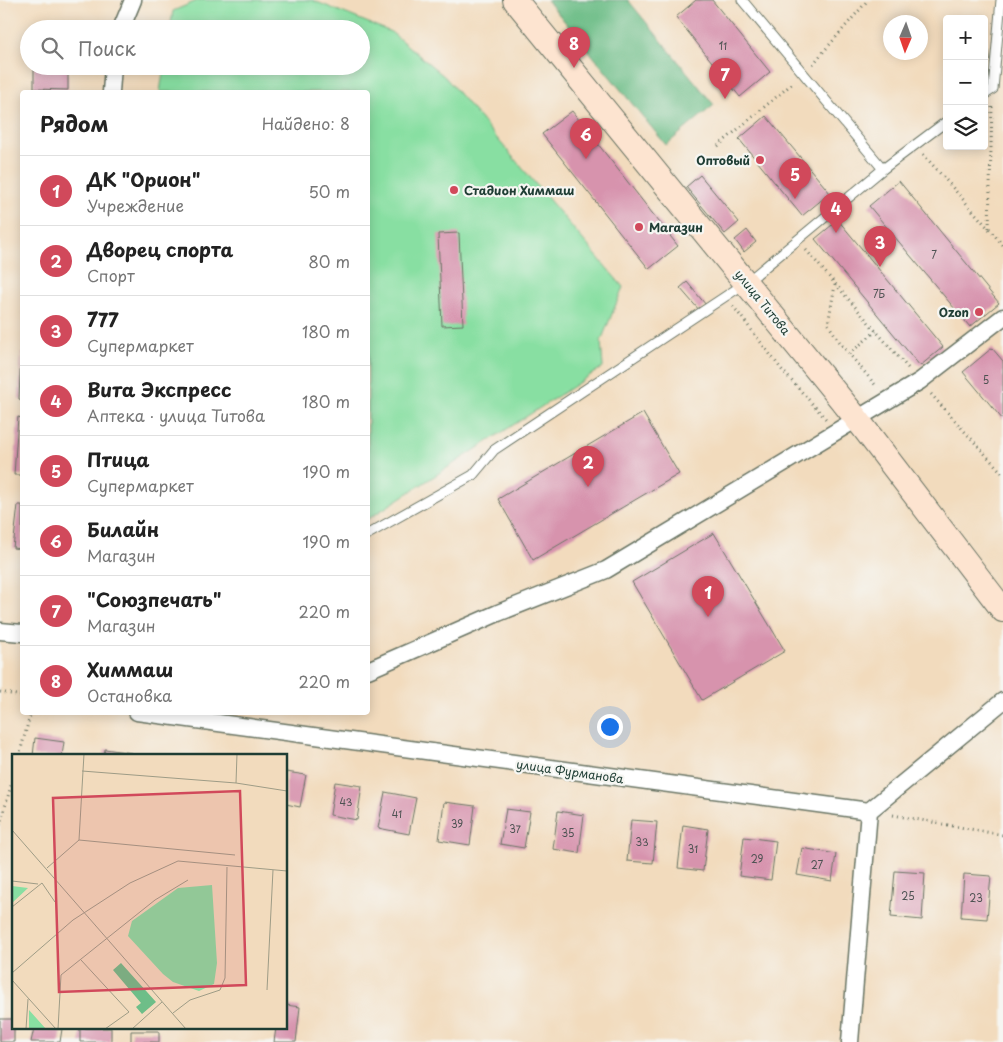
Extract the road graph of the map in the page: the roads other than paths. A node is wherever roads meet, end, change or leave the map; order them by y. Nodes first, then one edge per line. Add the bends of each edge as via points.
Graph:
1 (133, 0) edge
2 (515, 0) edge
3 (742, 0) edge
4 (1001, 0) edge
5 (125, 20) edge
6 (112, 75) edge
7 (111, 90) edge
8 (988, 92) edge
9 (943, 124) edge
10 (883, 169) junction
11 (747, 282) junction
12 (1003, 317) edge
13 (857, 419) junction
14 (370, 533) edge
15 (1003, 609) edge
16 (0, 631) edge
17 (20, 633) edge
18 (370, 669) edge
19 (1003, 701) edge
20 (159, 715) edge
21 (870, 811) junction
22 (850, 1042) edge

1 - 5 street
2 - 11 street, улица Титова
3 - 10 lane
4 - 8 lane via 992,89
6 - 7 street
9 - 10 lane
10 - 11 lane
11 - 13 street, улица Титова
11 - 14 lane via 494,450 473,476
12 - 13 street via 920,381
13 - 15 street, улица Титова
13 - 18 street via 606,570
16 - 17 street
19 - 21 street
20 - 21 street, улица Фурманова
21 - 22 street

